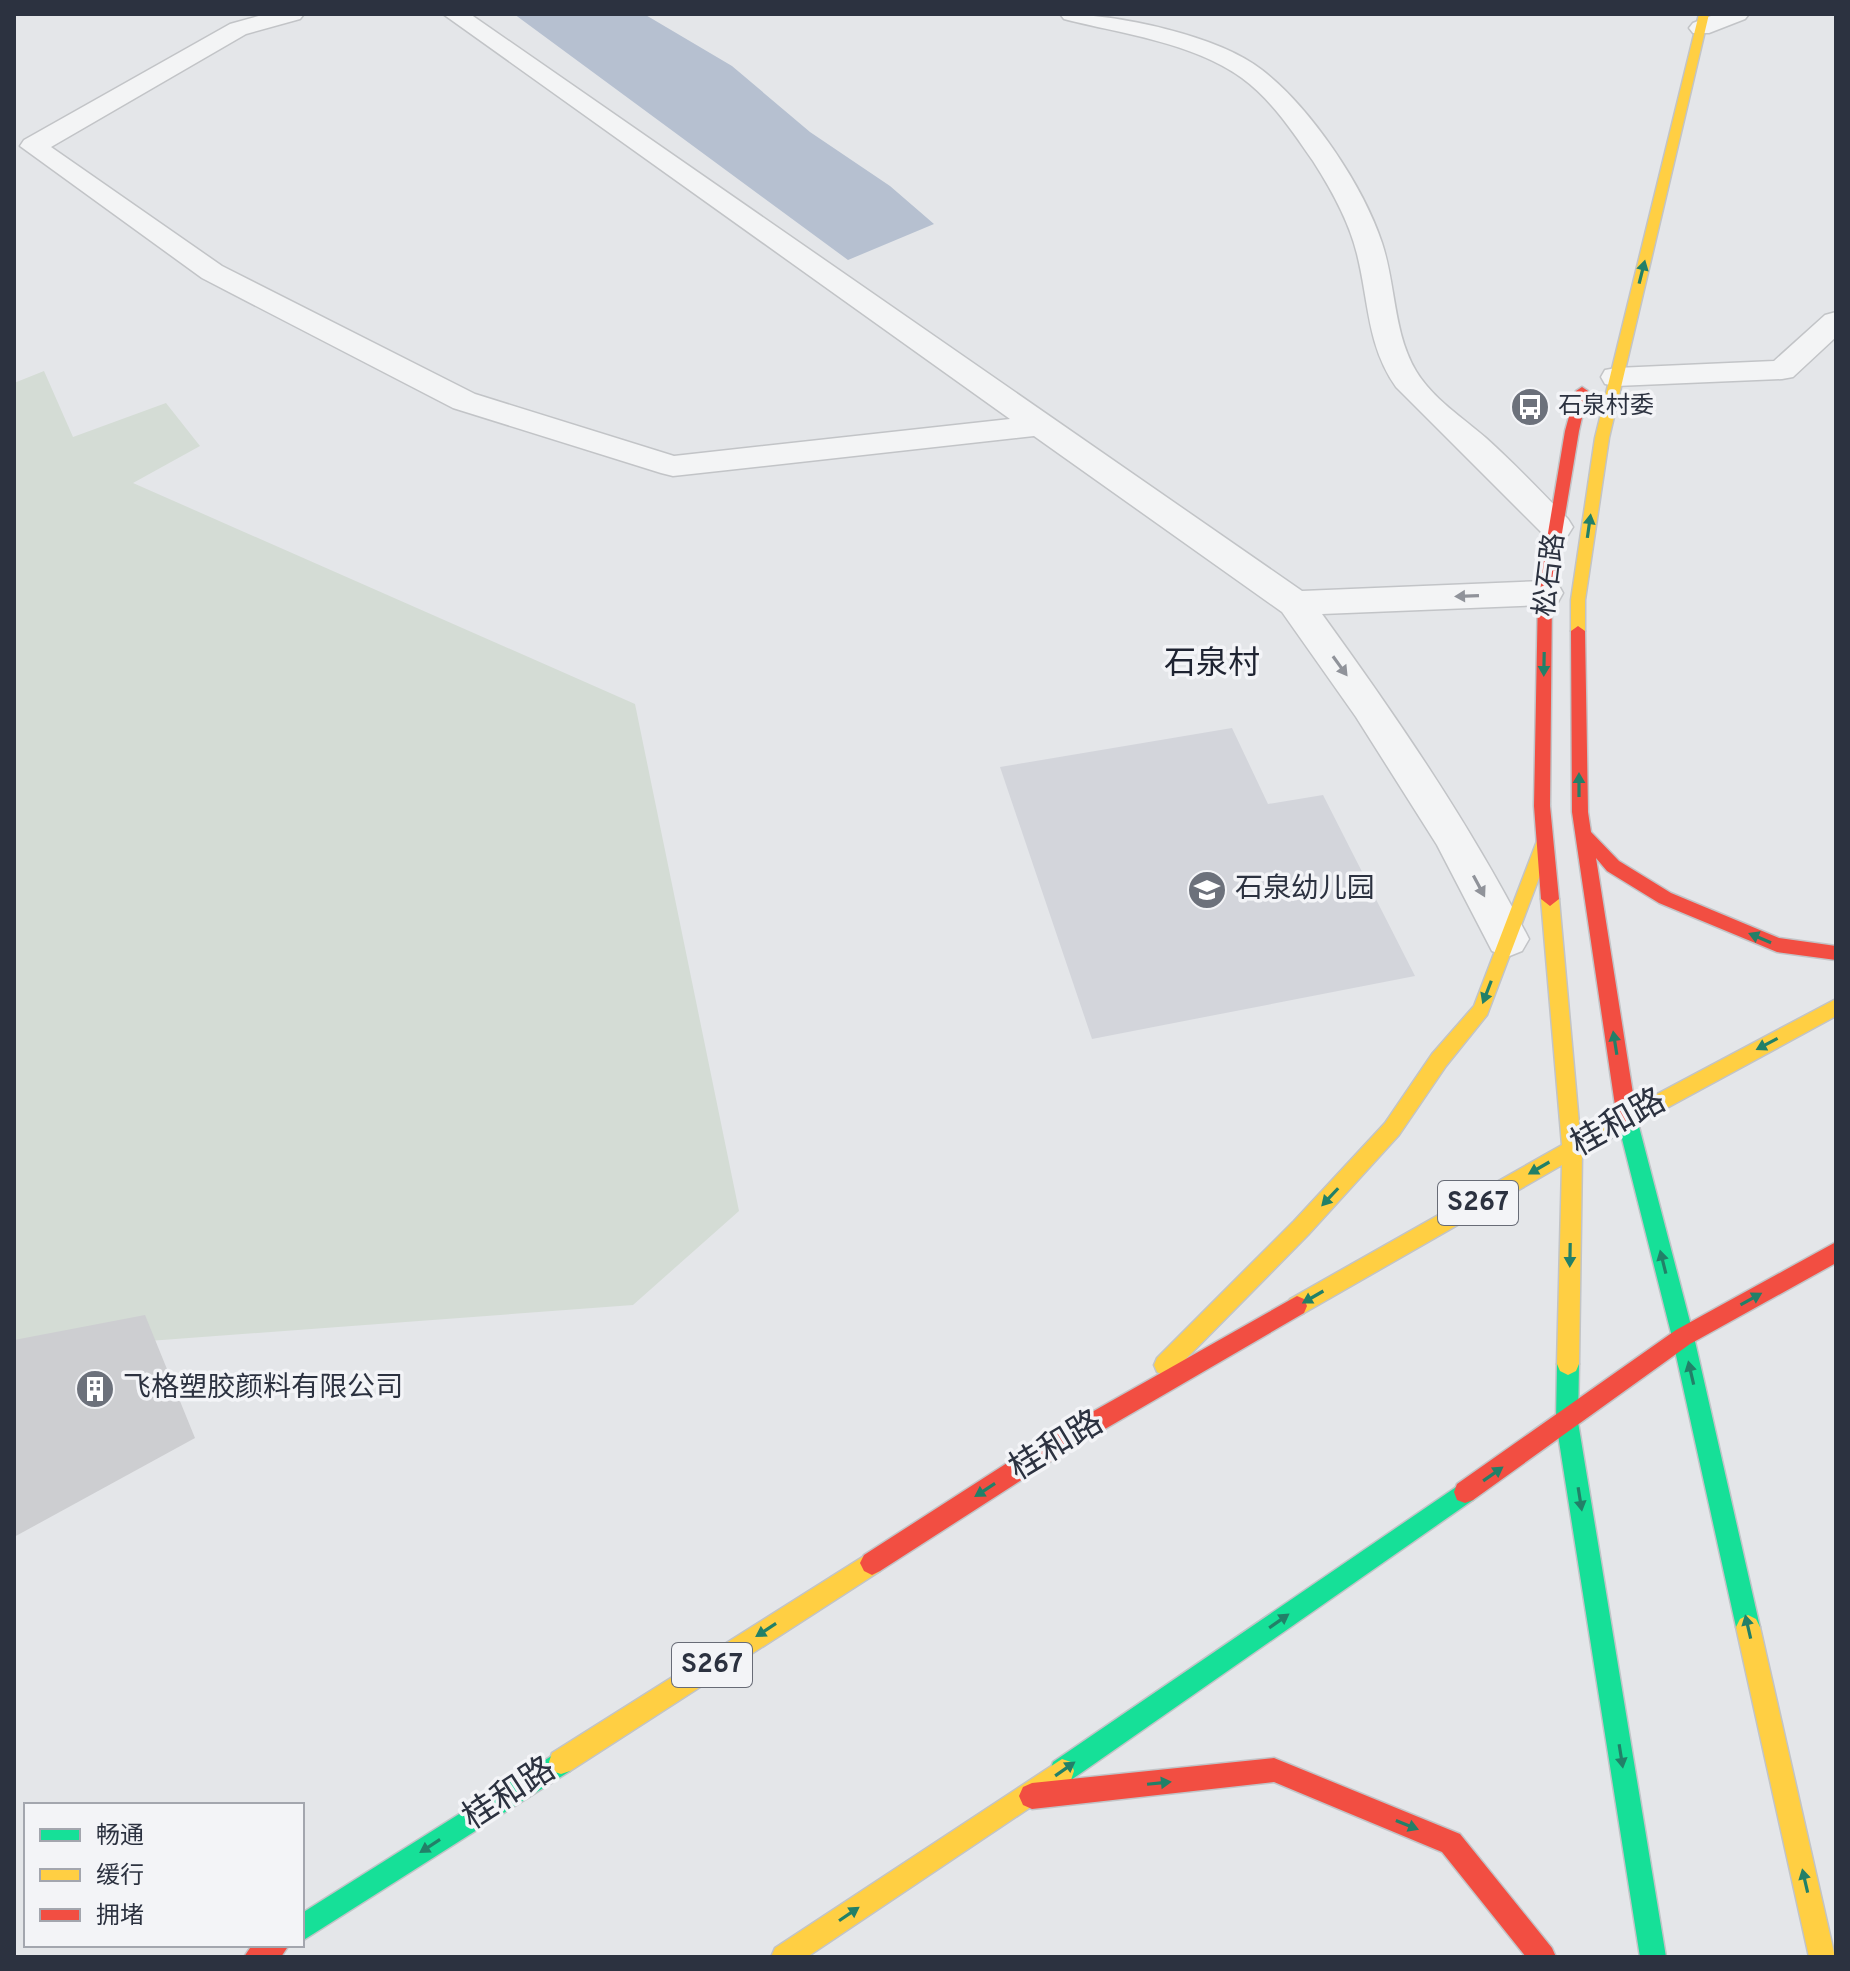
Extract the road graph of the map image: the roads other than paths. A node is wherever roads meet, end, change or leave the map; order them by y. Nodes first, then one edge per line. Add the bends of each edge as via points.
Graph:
1 (292, 14) edge
2 (455, 14) edge
3 (1072, 14) edge
4 (1737, 14) edge
5 (1703, 21) edge
6 (1836, 321) edge
7 (1602, 373) junction
8 (1042, 425) junction
9 (1556, 527) junction
10 (1545, 593) junction
11 (1295, 603) junction
12 (1583, 834) junction
13 (1545, 841) junction
14 (1507, 939) junction
15 (1836, 953) edge
16 (1836, 1007) edge
17 (1627, 1120) junction
18 (1572, 1149) junction
19 (1836, 1252) edge
20 (1683, 1337) junction
21 (1124, 1407) junction
22 (1567, 1422) junction
23 (1025, 1797) junction
24 (304, 1927) edge
25 (784, 1957) edge
26 (1543, 1957) edge
27 (1653, 1957) edge
28 (1822, 1957) edge

1 - 8 street via 238,29 33,146 212,272 464,401 673,466
2 - 8 street
3 - 9 street via 1237,63 1277,97 1331,167 1368,241 1381,317 1399,368 1435,411
4 - 5 street
7 -> 5 street, 松石路
6 - 7 street via 1782,370
7 - 9 street, 松石路 via 1572,431
12 -> 7 street, 松石路 via 1578,600 1602,438
8 - 11 street
9 - 10 street, 松石路
10 -> 11 street
10 -> 13 street, 松石路
11 -> 14 street via 1453,836
15 -> 12 street via 1777,945 1665,898 1613,866
17 -> 12 street, 松石路
13 - 14 street
13 - 18 street, 松石路
14 -> 21 street via 1481,1010 1392,1129
16 -> 17 street, 桂和路 / S267
17 - 18 street, 桂和路 / S267
20 -> 17 street, 松石路
18 -> 21 street, 桂和路 / S267
18 -> 22 street, 松石路
20 -> 19 street
20 - 22 street
28 -> 20 street, 松石路
21 -> 24 street, 桂和路 / S267 via 1054,1446
23 -> 22 street
22 -> 27 street, 松石路
25 -> 23 street
23 -> 26 street via 1274,1770 1451,1843

